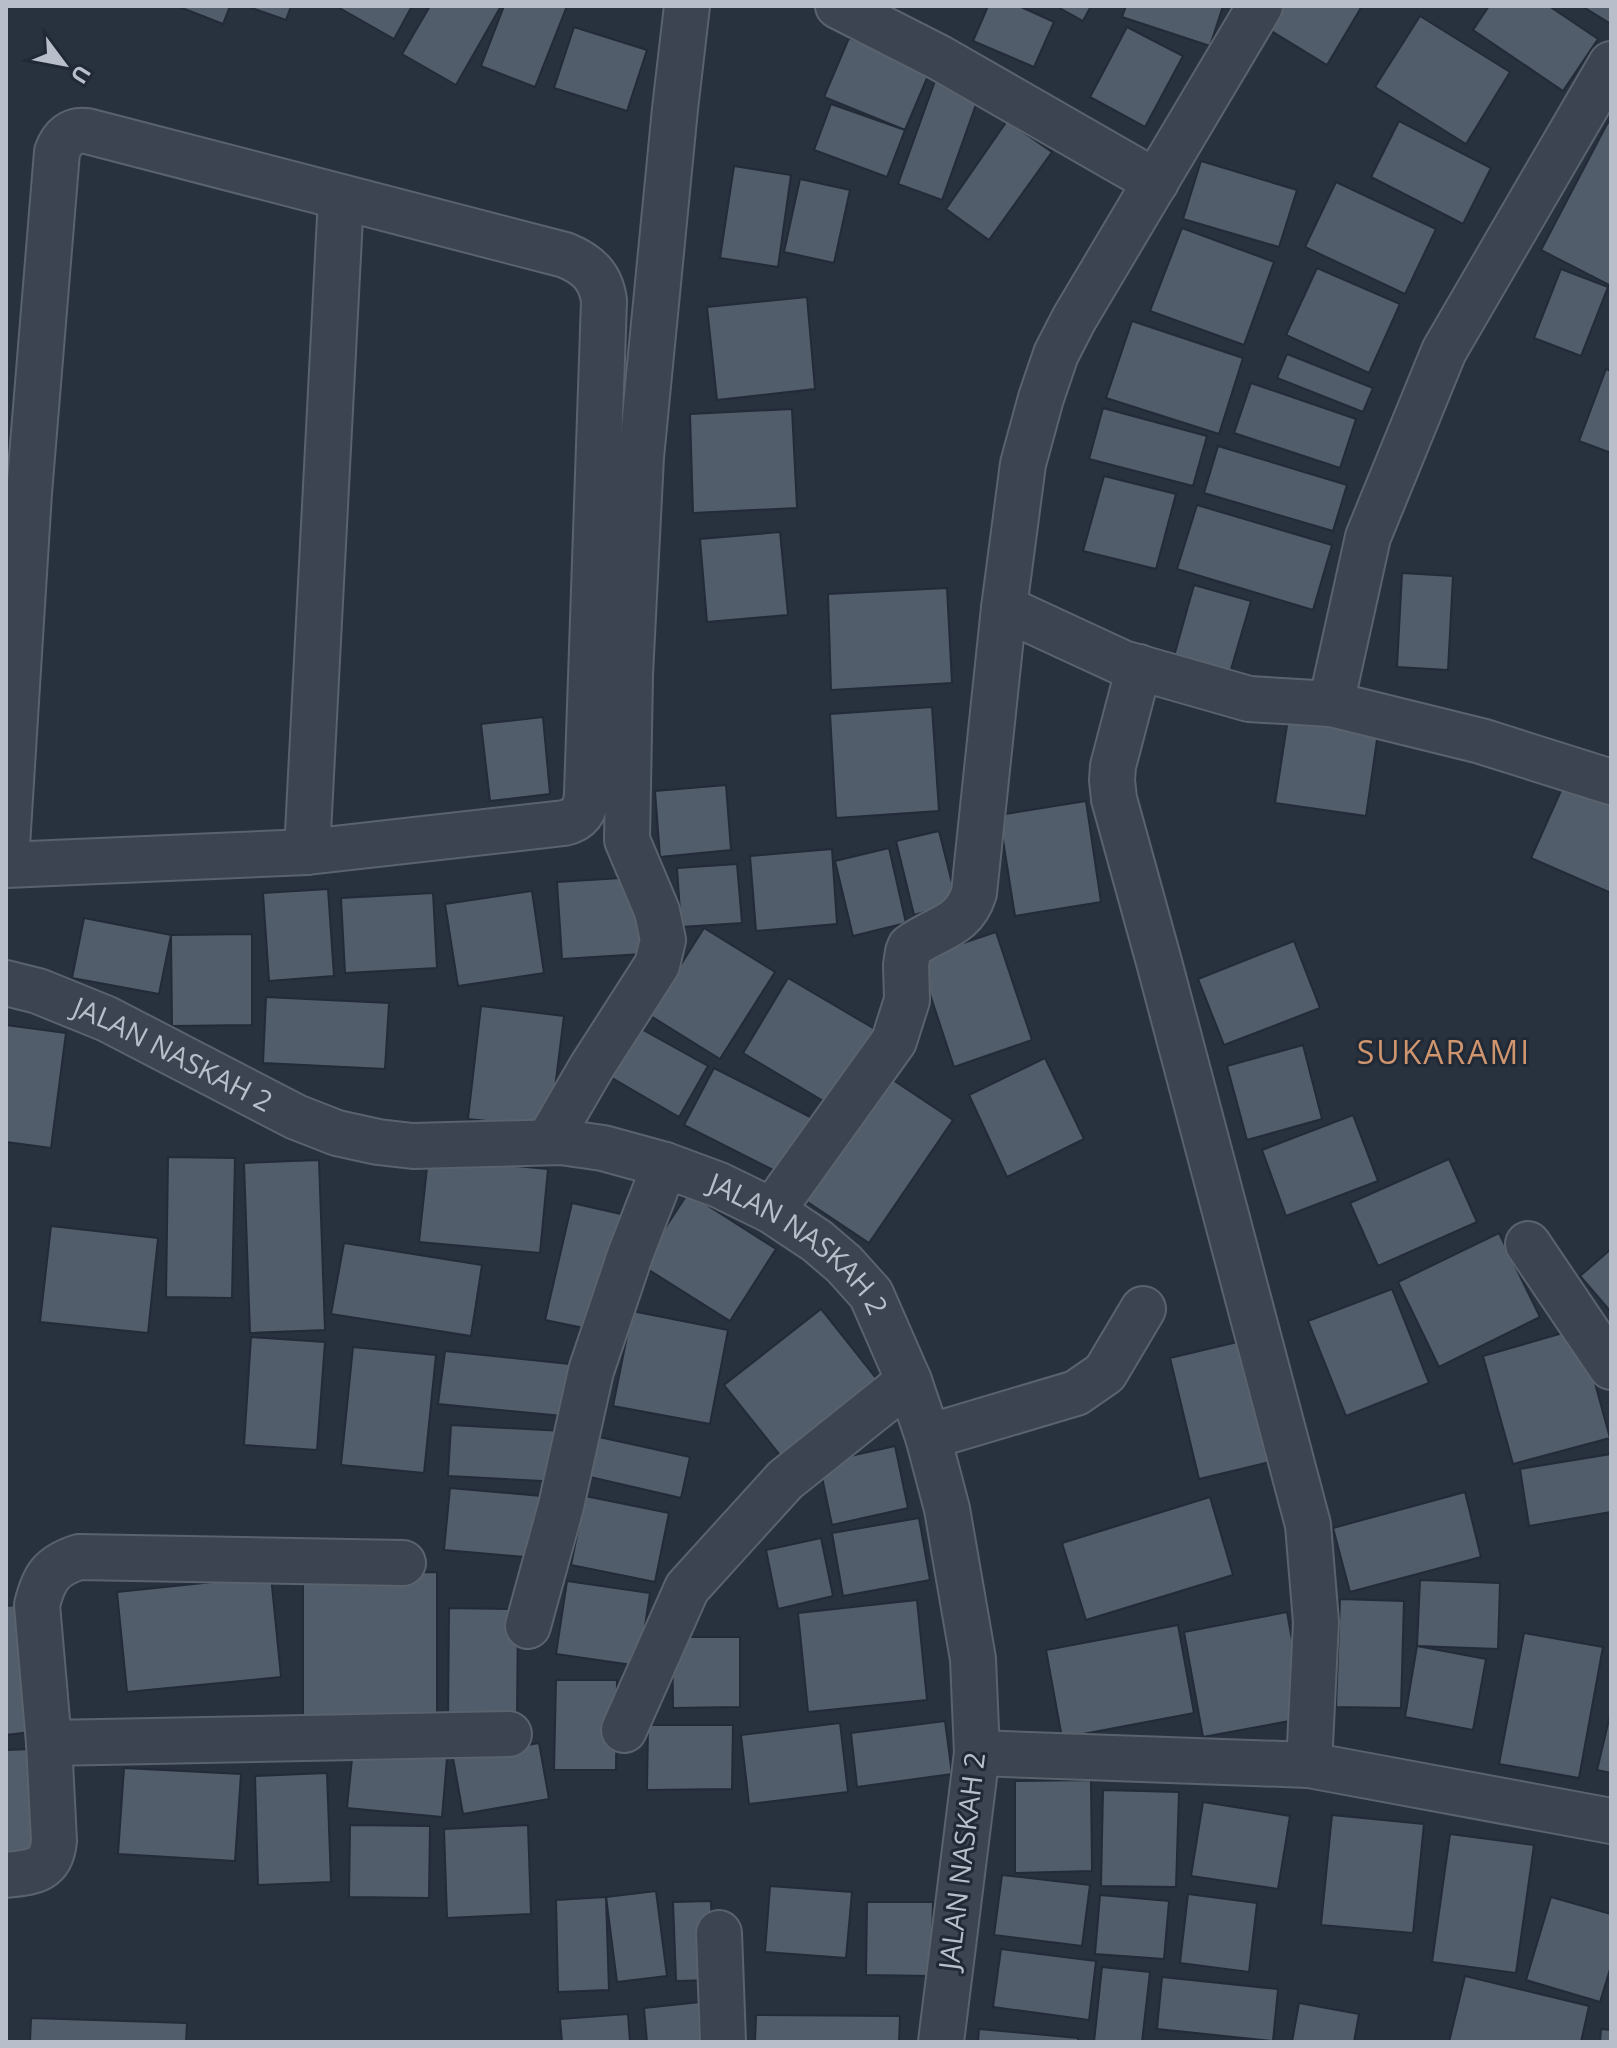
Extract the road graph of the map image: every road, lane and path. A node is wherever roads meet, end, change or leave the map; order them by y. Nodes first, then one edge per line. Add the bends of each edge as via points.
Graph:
1 (687, 6) edge
2 (838, 6) edge
3 (1260, 6) edge
4 (1611, 64) edge
5 (1156, 182) junction
6 (341, 198) junction
7 (1004, 608) junction
8 (1139, 667) junction
9 (1331, 704) junction
10 (1611, 782) edge
11 (307, 852) junction
12 (6, 864) edge
13 (6, 983) edge
14 (548, 1142) junction
15 (665, 1165) junction
16 (772, 1211) junction
17 (1528, 1244) dead end
18 (1143, 1309) dead end
19 (1611, 1367) edge
20 (909, 1381) junction
21 (928, 1437) junction
22 (403, 1563) dead end
23 (528, 1626) dead end
24 (624, 1730) dead end
25 (509, 1734) dead end
26 (49, 1743) junction
27 (977, 1753) junction
28 (1309, 1765) junction
29 (1611, 1821) edge
30 (6, 1875) edge
31 (719, 1933) dead end
32 (723, 2042) edge
33 (941, 2042) edge

1 - 14 street via 641,457 630,675 627,840 657,911 663,940 657,965
2 - 5 street
3 - 5 street
4 - 9 street via 1444,351 1368,537
5 - 7 street via 1056,354 1023,464
6 - 11 street
6 - 11 street via 565,255 598,279 604,301 587,793 574,821
6 - 12 street via 87,131 70,133 59,144 29,493
7 - 8 street
7 - 16 street via 970,907 952,924 910,947 907,1000 894,1041
8 - 9 street via 1249,699
8 - 28 street via 1113,766 1114,799 1308,1525 1316,1622
9 - 10 street via 1481,741
11 - 12 street
13 - 14 street, JALAN NASKAH 2 via 107,1019 337,1133 413,1146
14 - 15 street, JALAN NASKAH 2 via 603,1148
15 - 16 street, JALAN NASKAH 2
15 - 23 street via 591,1371
16 - 20 street, JALAN NASKAH 2 via 817,1241 871,1294
17 - 19 street
18 - 21 street via 1105,1373 1076,1393
20 - 21 street, JALAN NASKAH 2
20 - 24 street via 785,1480 687,1588
21 - 27 street, JALAN NASKAH 2 via 947,1509 973,1659
22 - 26 street via 79,1557 63,1562 41,1586 37,1605
25 - 26 street
26 - 30 street via 53,1853 40,1869
27 - 28 street
27 - 33 street, JALAN NASKAH 2
28 - 29 street
31 - 32 street

